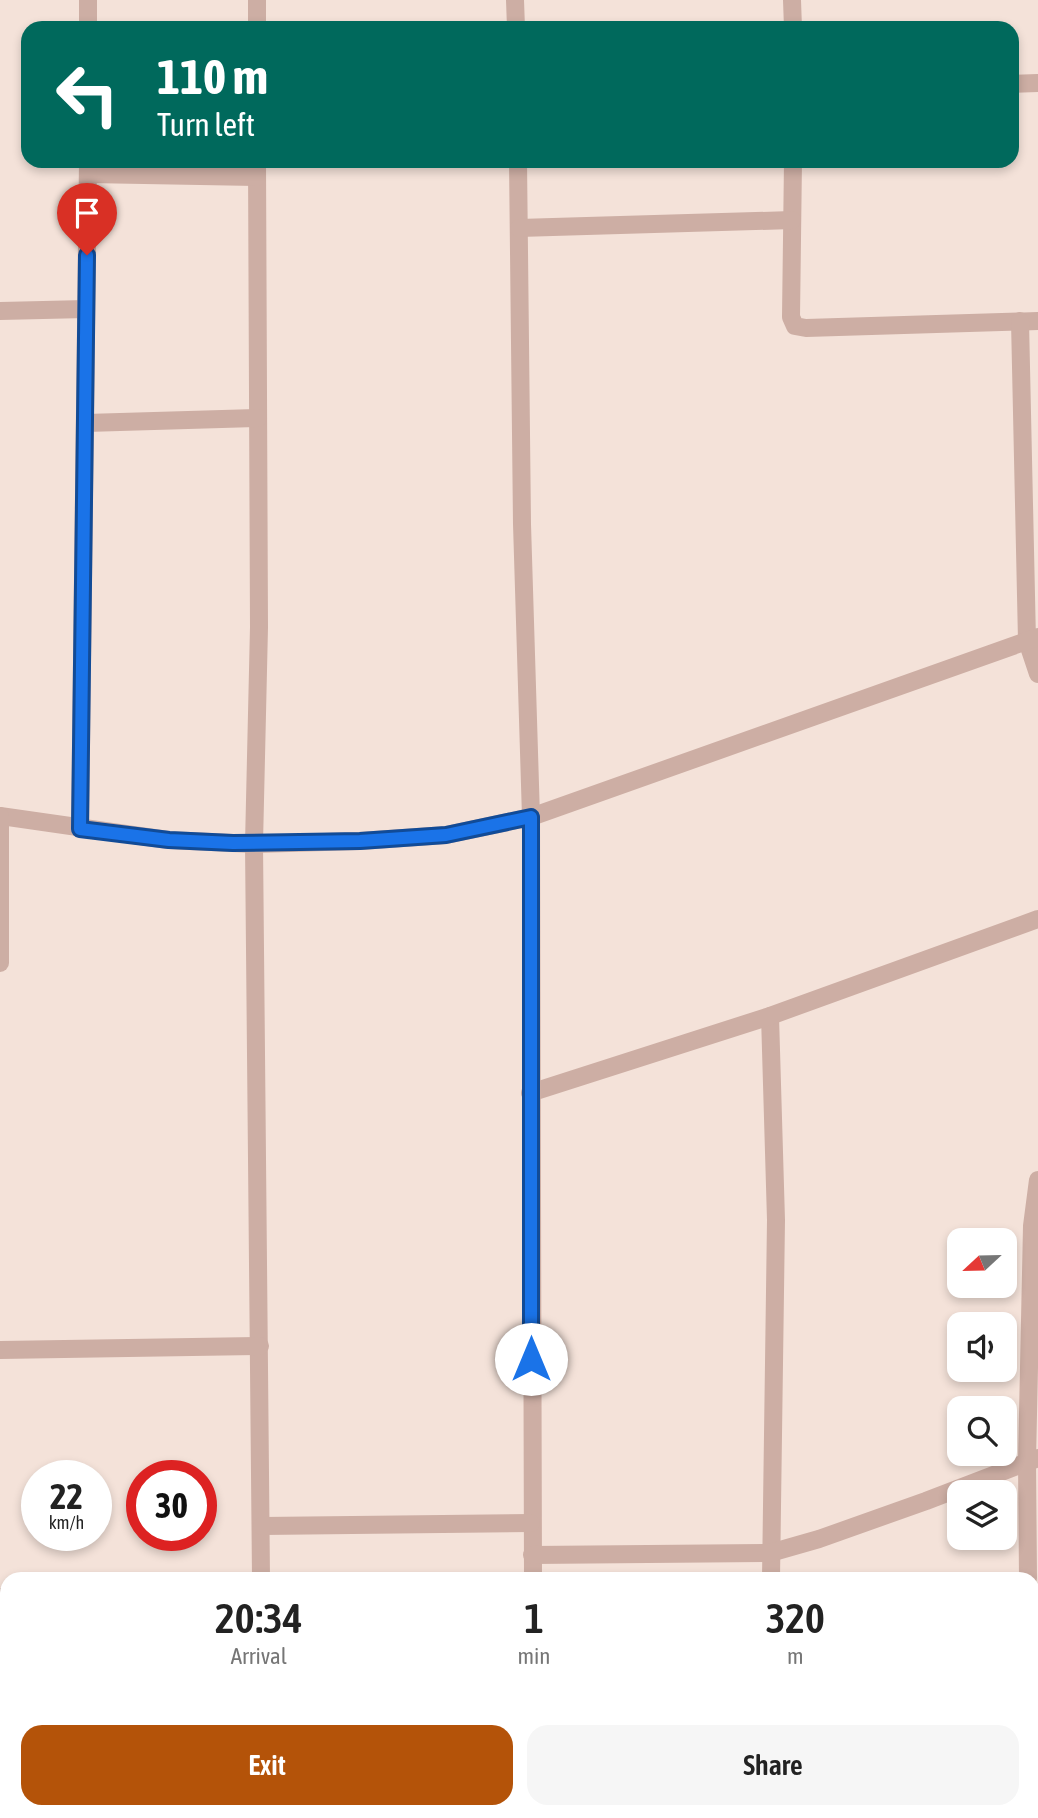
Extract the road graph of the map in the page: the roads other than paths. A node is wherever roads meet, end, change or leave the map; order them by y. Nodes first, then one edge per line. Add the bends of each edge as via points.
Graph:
1 (88, 0) edge
2 (257, 0) edge
3 (515, 0) edge
4 (793, 0) edge
5 (88, 21) edge
6 (257, 21) edge
7 (516, 21) edge
8 (793, 21) edge
9 (1038, 83) edge
10 (1019, 84) edge
11 (88, 168) edge
12 (172, 168) edge
13 (518, 168) edge
14 (793, 168) edge
15 (257, 169) edge
16 (792, 220) junction
17 (519, 228) junction
18 (86, 309) junction
19 (0, 311) edge
20 (1029, 321) edge
21 (258, 418) junction
22 (86, 423) junction
23 (1033, 639) edge
24 (1038, 674) edge
25 (0, 816) edge
26 (531, 817) junction
27 (80, 829) junction
28 (254, 844) junction
29 (1038, 919) edge
30 (0, 963) edge
31 (770, 1017) junction
32 (530, 1093) junction
33 (1038, 1180) edge
34 (260, 1346) junction
35 (0, 1350) edge
36 (1032, 1460) edge
37 (531, 1523) junction
38 (262, 1526) junction
39 (770, 1553) junction
40 (532, 1555) junction
41 (261, 1572) edge
42 (533, 1572) edge
43 (771, 1572) edge
44 (1028, 1572) edge

1 - 5 street
2 - 6 street
3 - 7 street
4 - 8 street
9 - 10 street
11 - 18 street
12 - 15 street
13 - 17 street
14 - 16 street
15 - 21 street
16 - 17 street
16 - 20 street via 791,317 795,326
17 - 26 street
18 - 19 street
18 - 22 street
20 - 23 street
21 - 22 street
21 - 28 street
22 - 27 street
23 - 24 street
23 - 26 street
25 - 27 street
25 - 30 street
26 - 28 street via 446,835
26 - 32 street
27 - 28 street
28 - 34 street
29 - 31 street
31 - 32 street
31 - 39 street via 776,1220
32 - 37 street
33 - 36 street via 1032,1226
34 - 35 street
34 - 38 street
36 - 39 street via 926,1502
36 - 44 street
37 - 38 street
37 - 40 street
38 - 41 street
39 - 40 street
39 - 43 street
40 - 42 street

